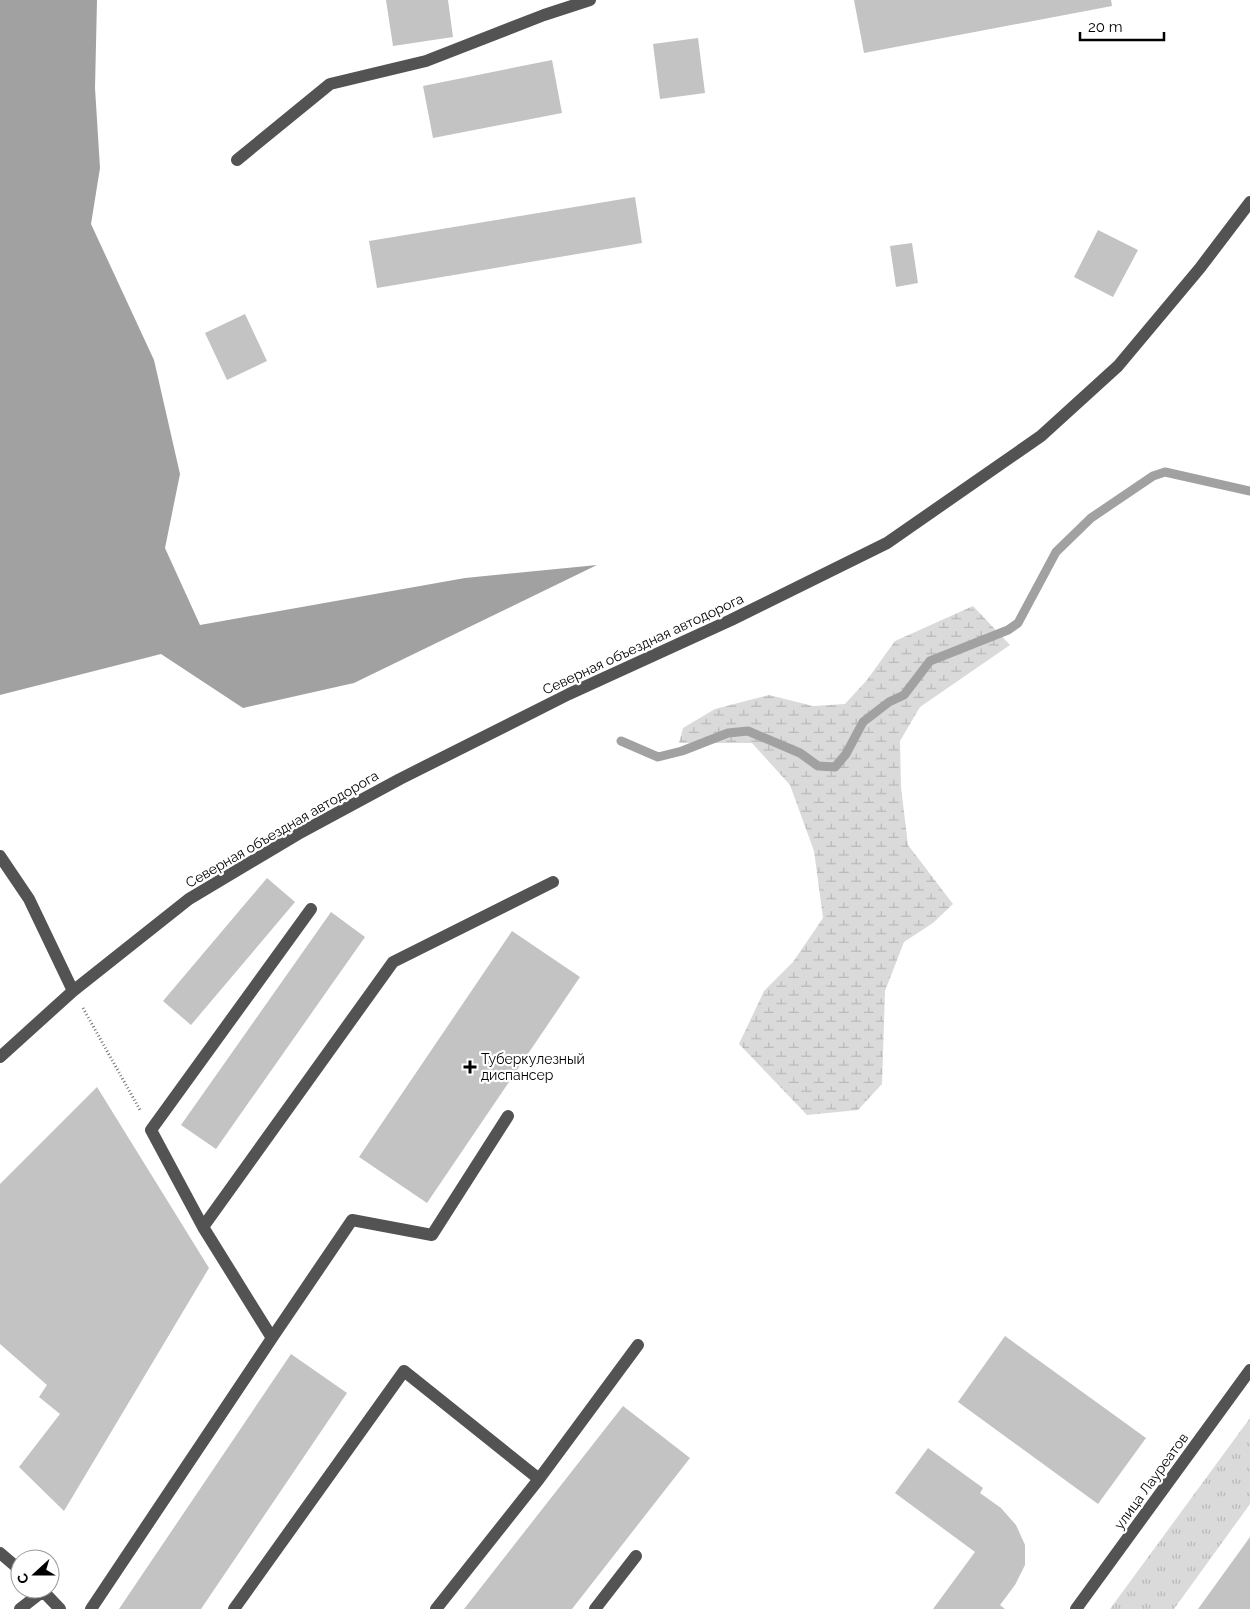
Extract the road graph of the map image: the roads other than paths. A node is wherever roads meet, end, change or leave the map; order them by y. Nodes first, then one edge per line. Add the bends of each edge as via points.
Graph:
1 (590, 0) edge
2 (237, 160) dead end
3 (1250, 202) edge
4 (0, 856) edge
5 (554, 882) dead end
6 (311, 908) dead end
7 (73, 991) junction
8 (0, 1057) edge
9 (508, 1116) dead end
10 (203, 1227) junction
11 (272, 1338) junction
12 (638, 1345) dead end
13 (1250, 1370) edge
14 (539, 1479) junction
15 (0, 1553) edge
16 (636, 1556) dead end
17 (10, 1562) edge
18 (32, 1599) edge
19 (51, 1599) edge
20 (20, 1609) edge
21 (60, 1609) edge
22 (90, 1609) edge
23 (234, 1609) edge
24 (436, 1609) edge
25 (595, 1609) edge
26 (1076, 1609) edge

1 - 2 street via 426,61 330,84
3 - 7 street, Северная объездная автодорога via 1118,366 1041,436 887,543 731,620 569,694 298,834 189,899
4 - 7 street via 30,899
5 - 10 street via 393,962
6 - 10 street via 151,1130
7 - 8 street, Северная объездная автодорога
9 - 11 street via 432,1235 352,1220
10 - 11 street
11 - 22 street
12 - 14 street
13 - 26 street, улица Лауреатов
14 - 23 street via 404,1371
14 - 24 street
15 - 17 street
16 - 25 street
18 - 20 street
19 - 21 street

